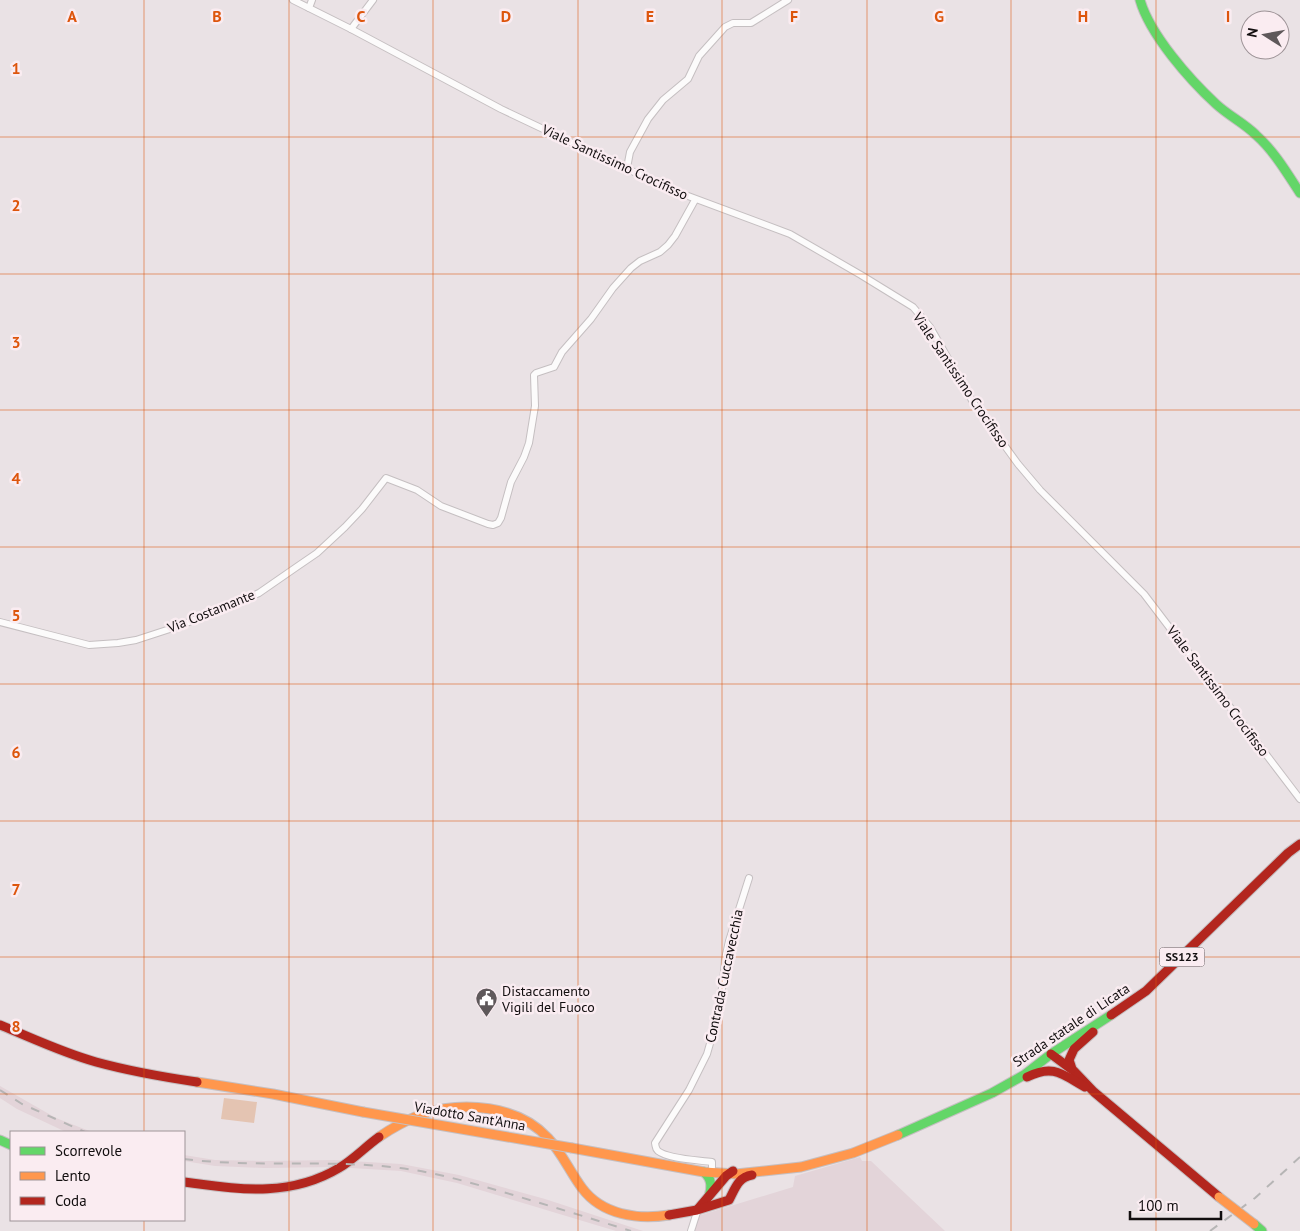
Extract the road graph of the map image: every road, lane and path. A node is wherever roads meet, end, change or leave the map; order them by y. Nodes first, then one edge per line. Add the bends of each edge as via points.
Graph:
1 (293, 0) edge
2 (312, 0) edge
3 (373, 0) edge
4 (788, 0) edge
5 (1140, 0) edge
6 (309, 8) junction
7 (351, 29) junction
8 (627, 168) junction
9 (1300, 193) edge
10 (695, 200) junction
11 (0, 622) edge
12 (1300, 799) edge
13 (1300, 844) edge
14 (749, 878) dead end
15 (1112, 1015) junction
16 (0, 1026) edge
17 (1051, 1054) junction
18 (1072, 1069) junction
19 (1060, 1073) junction
20 (1094, 1092) junction
21 (992, 1093) junction
22 (815, 1162) junction
23 (777, 1166) junction
24 (708, 1168) junction
25 (763, 1172) junction
26 (728, 1173) junction
27 (185, 1182) edge
28 (734, 1190) junction
29 (711, 1192) junction
30 (726, 1201) junction
31 (698, 1209) junction
32 (691, 1231) edge
33 (1262, 1231) edge

1 - 6 street, Viale Santissimo Crocifisso
2 - 6 street
3 - 7 street
4 - 8 street via 751,23 733,23 725,27 699,56 688,79 663,100 648,119 630,152
5 - 9 main road via 1158,37 1184,70 1217,105 1257,136
6 - 7 street, Viale Santissimo Crocifisso
7 - 8 street, Viale Santissimo Crocifisso via 500,108
8 - 10 street, Viale Santissimo Crocifisso
10 - 11 street, Via Costamante via 668,245 631,268 554,366 534,375 535,406 529,443 511,482 498,523 488,524 441,506 417,490 386,478 362,509 317,553 259,592 176,627 136,640 89,645
10 - 12 street, Viale Santissimo Crocifisso via 790,234 921,314 973,402 1018,464 1144,594
13 - 15 main road, Strada statale di Licata / SS123 via 1146,991
14 - 24 street, Contrada Cuccavecchia via 729,941 715,1026 707,1054 689,1090 655,1143 658,1151 668,1155 712,1162
15 - 17 main road, Strada statale di Licata / SS123
15 - 18 main road via 1074,1048 1069,1060
16 - 24 main road, Viadotto Sant'Anna, bridge via 64,1052 139,1073 643,1160
17 - 18 main road
17 - 19 main road
17 - 21 main road, Strada statale di Licata / SS123 via 1024,1075
18 - 20 main road
19 - 20 main road
19 - 21 main road via 1050,1068 1039,1070 1005,1092
20 - 33 main road, bridge
21 - 22 main road, Strada statale di Licata / SS123 via 889,1139 853,1153
22 - 23 main road
22 - 25 main road
23 - 24 main road
23 - 26 main road
24 - 26 main road
24 - 29 main road
25 - 26 main road
25 - 28 main road via 744,1176
26 - 28 main road via 732,1176
26 - 29 main road
27 - 31 main road via 273,1189 298,1184 338,1169 395,1126 414,1116 454,1107 506,1112 531,1123 549,1136 581,1187 599,1204 618,1213 640,1217
28 - 30 main road
29 - 30 main road
29 - 31 main road
30 - 31 main road
31 - 32 street

